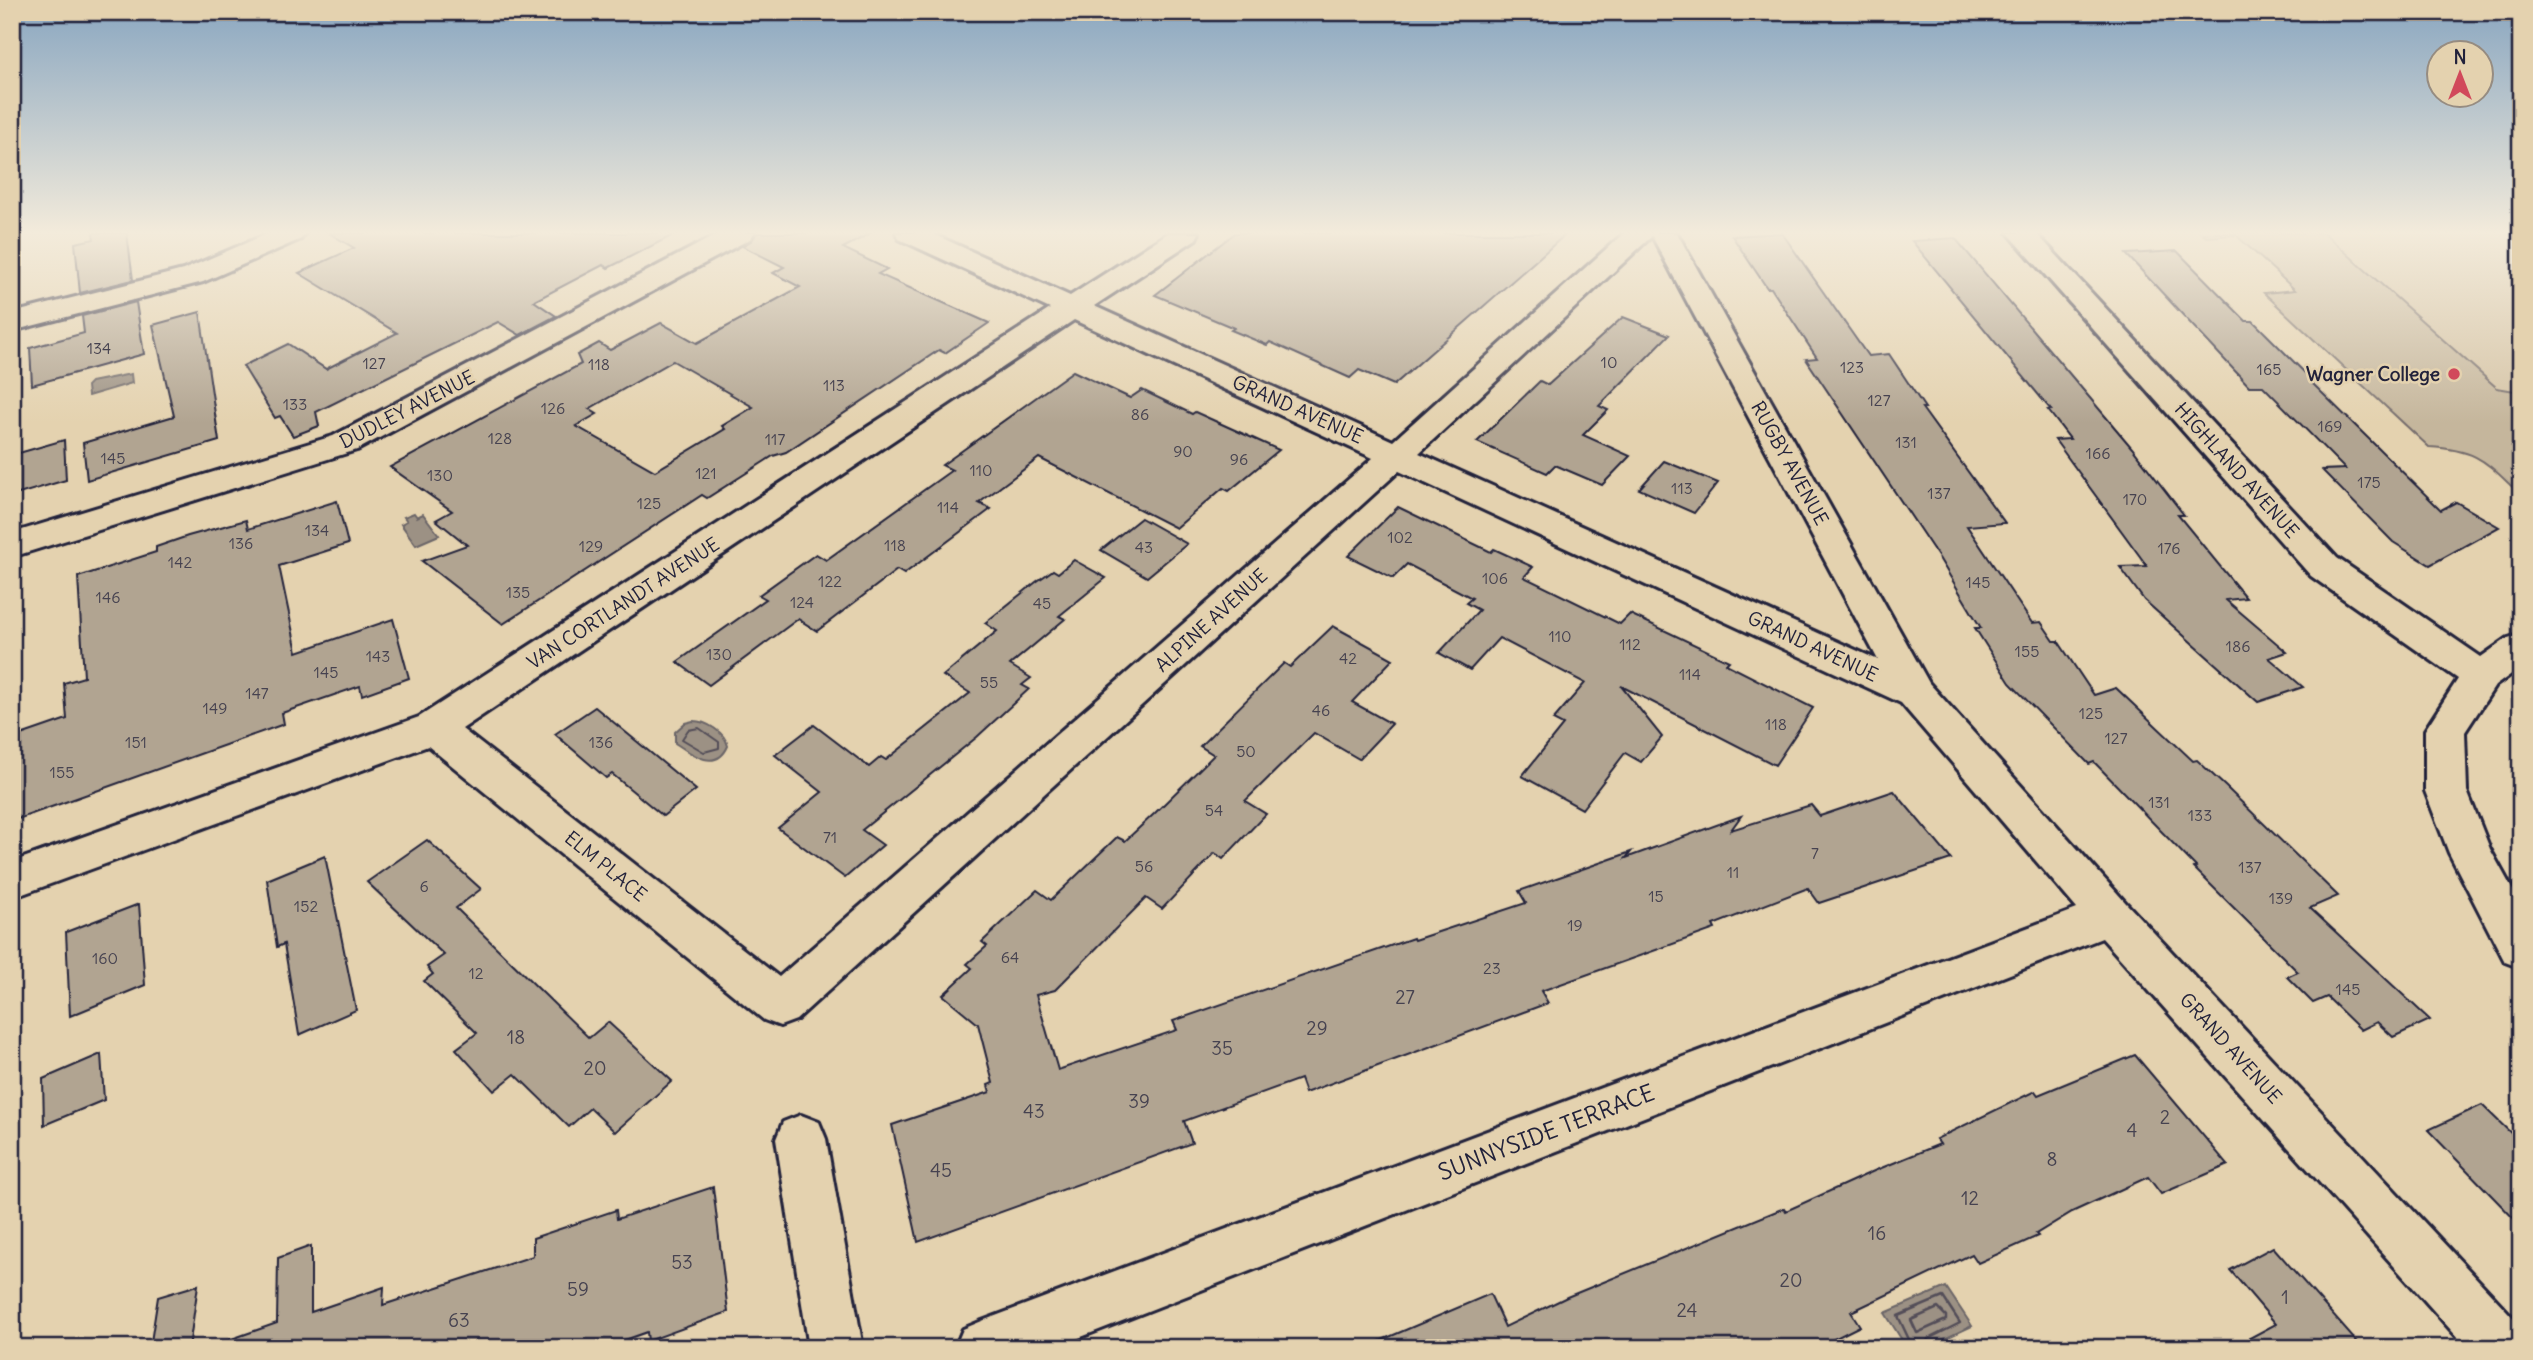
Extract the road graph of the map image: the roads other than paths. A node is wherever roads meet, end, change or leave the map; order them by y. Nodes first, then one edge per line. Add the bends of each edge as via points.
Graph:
1 (112, 296) edge
2 (621, 296) edge
3 (1049, 296) edge
4 (1091, 296) edge
5 (1571, 296) edge
6 (1699, 296) edge
7 (2079, 296) edge
8 (1074, 308) junction
9 (12, 322) edge
10 (1398, 454) junction
11 (12, 545) edge
12 (2521, 648) edge
13 (2481, 676) junction
14 (1915, 693) junction
15 (433, 728) junction
16 (12, 880) edge
17 (2110, 916) junction
18 (2521, 948) edge
19 (780, 1005) joint
20 (801, 1139) dead end
21 (836, 1348) edge
22 (982, 1348) edge
23 (2504, 1348) edge

1 - 9 street
2 - 11 street, DUDLEY AVENUE via 345,443
3 - 8 street, GRAND AVENUE
4 - 8 street, VAN CORTLANDT AVENUE
5 - 10 street, ALPINE AVENUE
6 - 14 street, RUGBY AVENUE
7 - 13 street, HIGHLAND AVENUE via 2324,566
8 - 10 street, GRAND AVENUE
8 - 15 street, VAN CORTLANDT AVENUE
10 - 14 street, GRAND AVENUE
10 - 19 street, ALPINE AVENUE
12 - 13 street
13 - 18 street via 2445,730 2446,791 2470,853
14 - 17 street, GRAND AVENUE
15 - 16 street, VAN CORTLANDT AVENUE
15 - 19 street, ELM PLACE
17 - 22 street, SUNNYSIDE TERRACE
17 - 23 street, GRAND AVENUE
20 - 21 street

